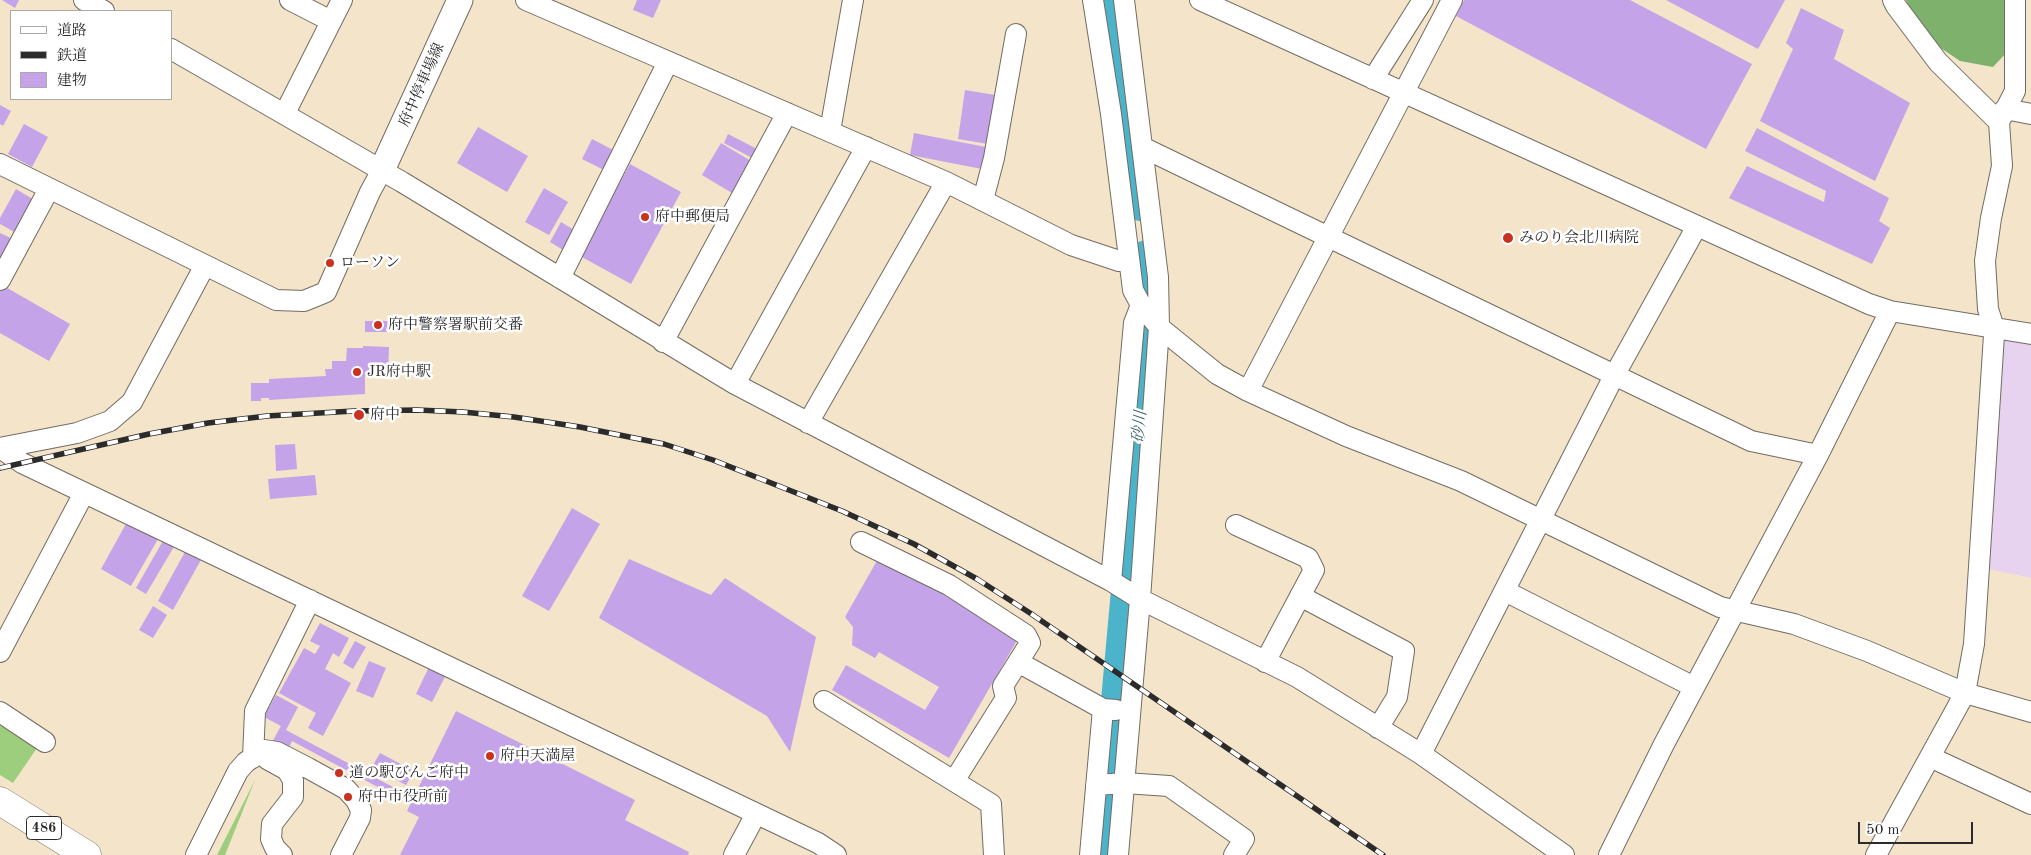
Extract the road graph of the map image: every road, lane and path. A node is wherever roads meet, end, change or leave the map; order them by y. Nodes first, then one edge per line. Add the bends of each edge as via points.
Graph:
1 (84, 0) edge
2 (290, 0) edge
3 (342, 0) edge
4 (460, 0) edge
5 (526, 0) edge
6 (853, 0) edge
7 (1093, 0) edge
8 (1124, 0) edge
9 (1200, 0) edge
10 (1423, 0) edge
11 (1893, 0) edge
12 (2014, 0) edge
13 (1443, 3) edge
14 (1236, 8) edge
15 (102, 10) edge
16 (331, 21) junction
17 (1016, 34) dead end
18 (172, 50) edge
19 (668, 62) junction
20 (1372, 79) junction
21 (1404, 94) junction
22 (285, 113) junction
23 (787, 113) junction
24 (2031, 114) edge
25 (2002, 115) junction
26 (830, 132) junction
27 (1142, 147) junction
28 (866, 148) junction
29 (0, 164) edge
30 (382, 170) junction
31 (946, 182) junction
32 (49, 189) junction
33 (983, 200) junction
34 (1697, 226) junction
35 (1328, 236) junction
36 (1129, 259) junction
37 (204, 267) junction
38 (560, 278) junction
39 (0, 280) edge
40 (1141, 305) junction
41 (1890, 311) junction
42 (1159, 327) junction
43 (1994, 328) junction
44 (2031, 334) edge
45 (663, 342) junction
46 (1614, 376) junction
47 (736, 384) junction
48 (1248, 391) junction
49 (808, 423) junction
50 (0, 448) edge
51 (1818, 455) junction
52 (84, 493) junction
53 (1541, 520) junction
54 (1236, 525) dead end
55 (861, 542) dead end
56 (1111, 581) junction
57 (1505, 591) junction
58 (1300, 596) junction
59 (1140, 599) junction
60 (310, 600) junction
61 (1735, 610) junction
62 (0, 652) edge
63 (1018, 662) junction
64 (1265, 662) junction
65 (1694, 687) junction
66 (1965, 693) junction
67 (824, 701) dead end
68 (1102, 709) junction
69 (1130, 710) junction
70 (0, 712) edge
71 (2031, 712) edge
72 (1378, 728) junction
73 (46, 742) dead end
74 (1421, 754) junction
75 (1930, 757) junction
76 (253, 758) junction
77 (954, 782) junction
78 (1125, 783) junction
79 (1096, 784) junction
80 (0, 801) edge
81 (2031, 804) edge
82 (756, 814) junction
83 (87, 855) edge
84 (196, 855) edge
85 (282, 855) edge
86 (342, 855) edge
87 (734, 855) edge
88 (836, 855) edge
89 (994, 855) edge
90 (1090, 855) edge
91 (1118, 855) edge
92 (1234, 855) edge
93 (1564, 855) edge
94 (1609, 855) edge
95 (1876, 855) edge

1 - 15 street
2 - 16 street
3 - 16 street
4 - 30 main road, 府中停車場線
5 - 19 street
6 - 26 street
7 - 36 street
8 - 27 street
9 - 14 street
10 - 20 street
11 - 25 street via 1938,62
12 - 25 street via 2015,91
13 - 21 street
14 - 20 street
16 - 22 street
17 - 33 street via 994,158
18 - 22 street
19 - 23 street
19 - 38 street
20 - 21 street
21 - 34 street
21 - 35 street
22 - 30 street
23 - 26 street
23 - 45 street
24 - 25 street
25 - 43 street via 2002,166 1985,261 1988,309
26 - 28 street
27 - 35 street
27 - 42 street via 1158,277
28 - 31 street
28 - 47 street
29 - 32 street
30 - 37 street via 326,292 304,301 276,300
30 - 38 street
31 - 33 street
31 - 49 street
32 - 37 street
32 - 39 street
33 - 36 street via 1071,245 1119,260
34 - 41 street
34 - 46 street
35 - 46 street
35 - 48 street
36 - 40 street via 1133,290
37 - 50 street via 132,402 110,421 77,433
38 - 45 street
40 - 42 street
40 - 56 street via 1134,323
41 - 43 street
41 - 51 street
42 - 48 street via 1218,374
42 - 59 street
43 - 44 street
43 - 66 street via 1974,644
45 - 47 street
46 - 51 street via 1751,441
46 - 53 street
47 - 49 street
48 - 53 street via 1346,436 1461,481
49 - 56 street
50 - 52 street via 22,464
51 - 61 street
52 - 60 street
52 - 62 street
53 - 57 street
53 - 61 street via 1720,608
54 - 58 street via 1308,558 1314,570
55 - 63 street via 949,585 1026,635 1030,643
56 - 59 street
57 - 65 street
57 - 74 street
58 - 64 street
58 - 72 street via 1404,651 1397,697
59 - 64 street
59 - 69 street
60 - 76 street via 255,711
60 - 82 street
61 - 65 street
61 - 66 street via 1794,624
63 - 68 street
63 - 77 street via 1003,686 1006,698
64 - 72 street via 1297,677
65 - 94 street
66 - 71 street
66 - 75 street
67 - 77 street
68 - 69 street
68 - 79 street
69 - 78 street
70 - 73 street
72 - 74 street
74 - 93 street
75 - 81 street
75 - 95 street
76 - 84 street via 238,771
76 - 85 street via 264,758 280,765 293,780 293,797 272,824 271,839
76 - 86 street via 264,750 278,752 346,789 361,810
77 - 89 street via 991,804
78 - 79 street
78 - 91 street
78 - 92 street via 1169,786 1244,839
79 - 90 street
80 - 83 highway, 486
82 - 87 street
82 - 88 street

